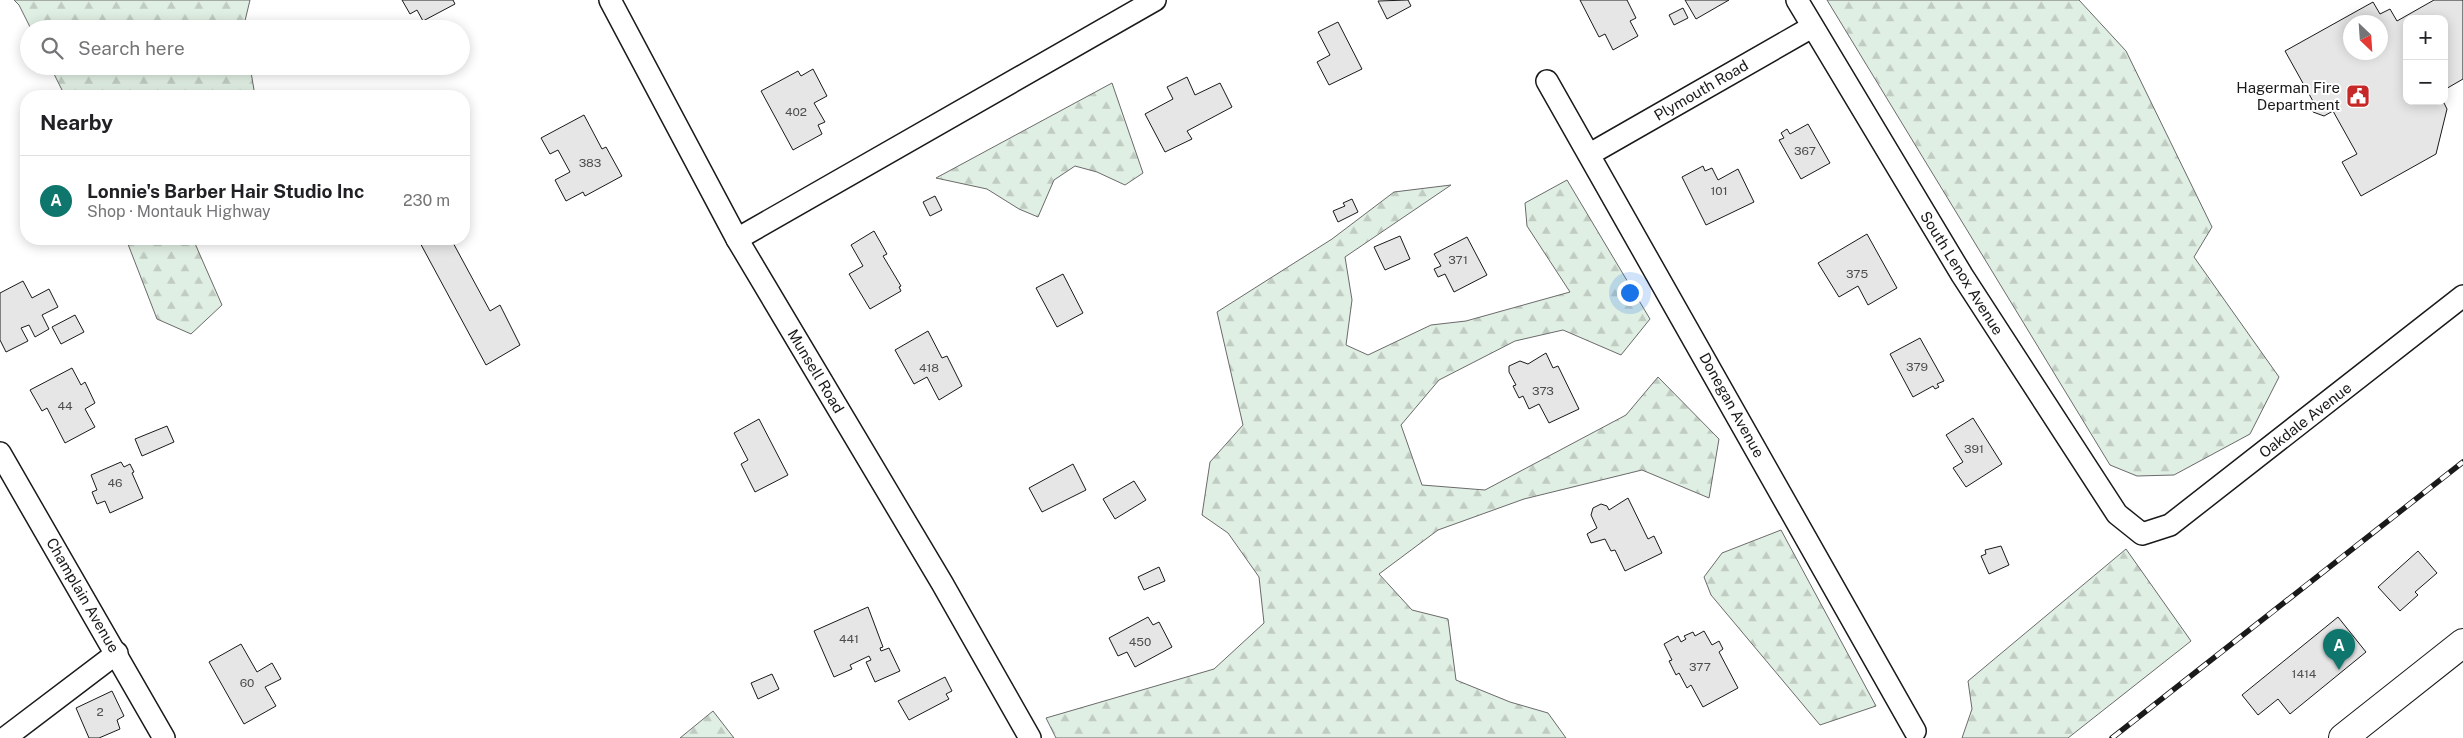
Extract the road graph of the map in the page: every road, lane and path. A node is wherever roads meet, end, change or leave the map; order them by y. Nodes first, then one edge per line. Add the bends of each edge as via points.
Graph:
1 (610, 0) edge
2 (1155, 0) edge
3 (1797, 0) edge
4 (1812, 27) junction
5 (1547, 81) dead end
6 (1590, 154) junction
7 (737, 239) junction
8 (2463, 296) edge
9 (0, 453) edge
10 (2142, 534) joint
11 (2463, 643) edge
12 (117, 654) junction
13 (1915, 731) dead end
14 (5, 738) edge
15 (164, 738) edge
16 (1030, 738) edge
17 (2343, 738) edge

1 - 7 street, Munsell Road
2 - 7 street
3 - 4 street, South Lenox Avenue
4 - 6 street, Plymouth Road
4 - 10 street, South Lenox Avenue via 1962,274 2117,514
5 - 6 street, Donegan Avenue
6 - 13 street, Donegan Avenue
7 - 16 street, Munsell Road via 942,583
8 - 10 street, Oakdale Avenue via 2170,525
9 - 12 street, Champlain Avenue
11 - 17 main road
12 - 14 street
12 - 15 street, Champlain Avenue

